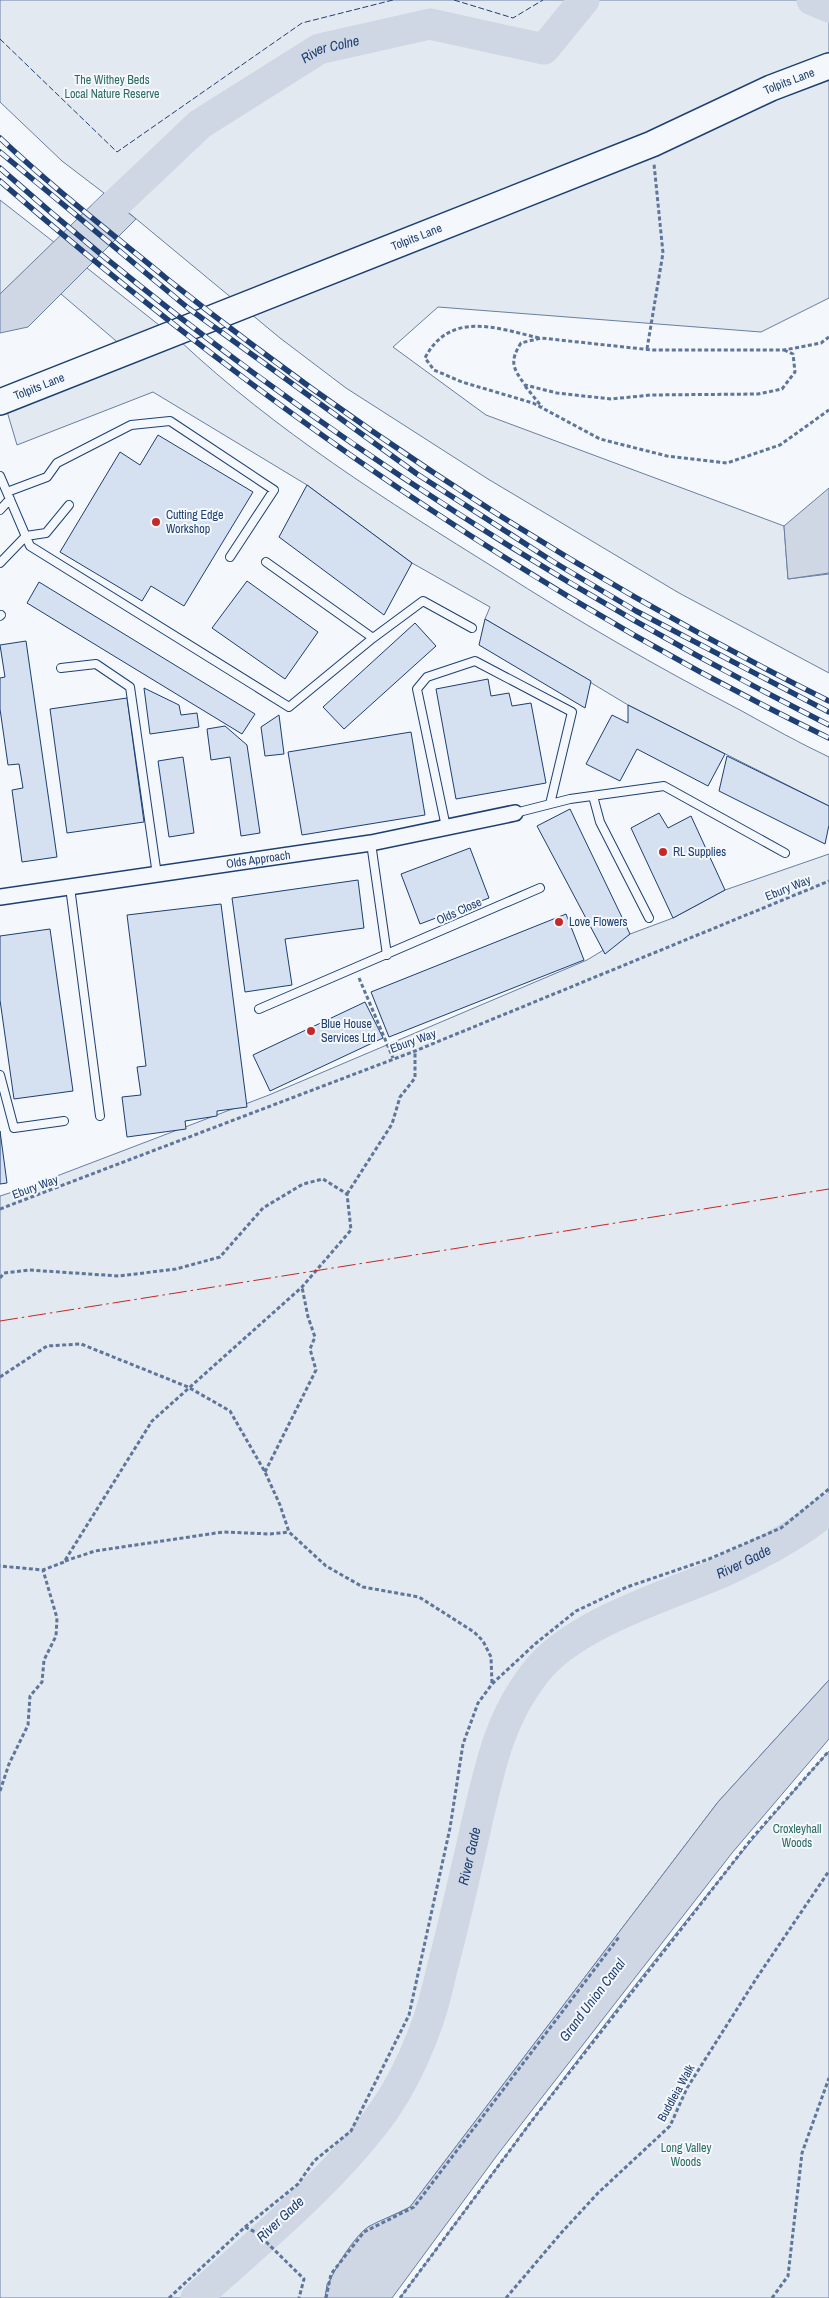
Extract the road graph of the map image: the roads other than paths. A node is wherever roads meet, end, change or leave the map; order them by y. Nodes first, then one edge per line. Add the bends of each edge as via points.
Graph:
1 (829, 66) edge
2 (0, 402) edge
3 (0, 476) edge
4 (5, 491) edge
5 (69, 505) dead end
6 (0, 510) edge
7 (26, 536) junction
8 (230, 557) dead end
9 (266, 562) dead end
10 (0, 563) edge
11 (472, 628) dead end
12 (373, 638) junction
13 (61, 668) dead end
14 (593, 796) junction
15 (550, 804) junction
16 (514, 813) joint
17 (446, 827) junction
18 (371, 843) junction
19 (785, 853) dead end
20 (157, 875) junction
21 (70, 887) junction
22 (540, 888) dead end
23 (0, 897) edge
24 (649, 918) dead end
25 (387, 955) junction
26 (259, 1009) dead end
27 (0, 1075) edge
28 (100, 1116) dead end
29 (64, 1121) dead end

1 - 2 main road, Tolpits Lane via 771,88 652,144
3 - 4 lane
4 - 6 lane
4 - 7 lane
4 - 8 lane via 47,477 57,463 131,425 170,421 274,490
5 - 7 lane via 46,533
7 - 10 lane
7 - 12 lane via 30,546 288,707
9 - 12 lane
11 - 12 lane via 423,601
13 - 20 lane via 96,664 130,687
14 - 15 lane
14 - 19 lane via 664,786
14 - 24 lane via 600,822
15 - 16 lane
15 - 17 lane via 572,712 475,661 427,677 417,689
16 - 17 street, Olds Approach
17 - 18 street, Olds Approach
18 - 20 street, Olds Approach
18 - 25 lane
20 - 21 street, Olds Approach
21 - 23 street, Olds Approach
21 - 28 lane
22 - 25 lane, Olds Close
25 - 26 lane, Olds Close
27 - 29 lane via 14,1128

